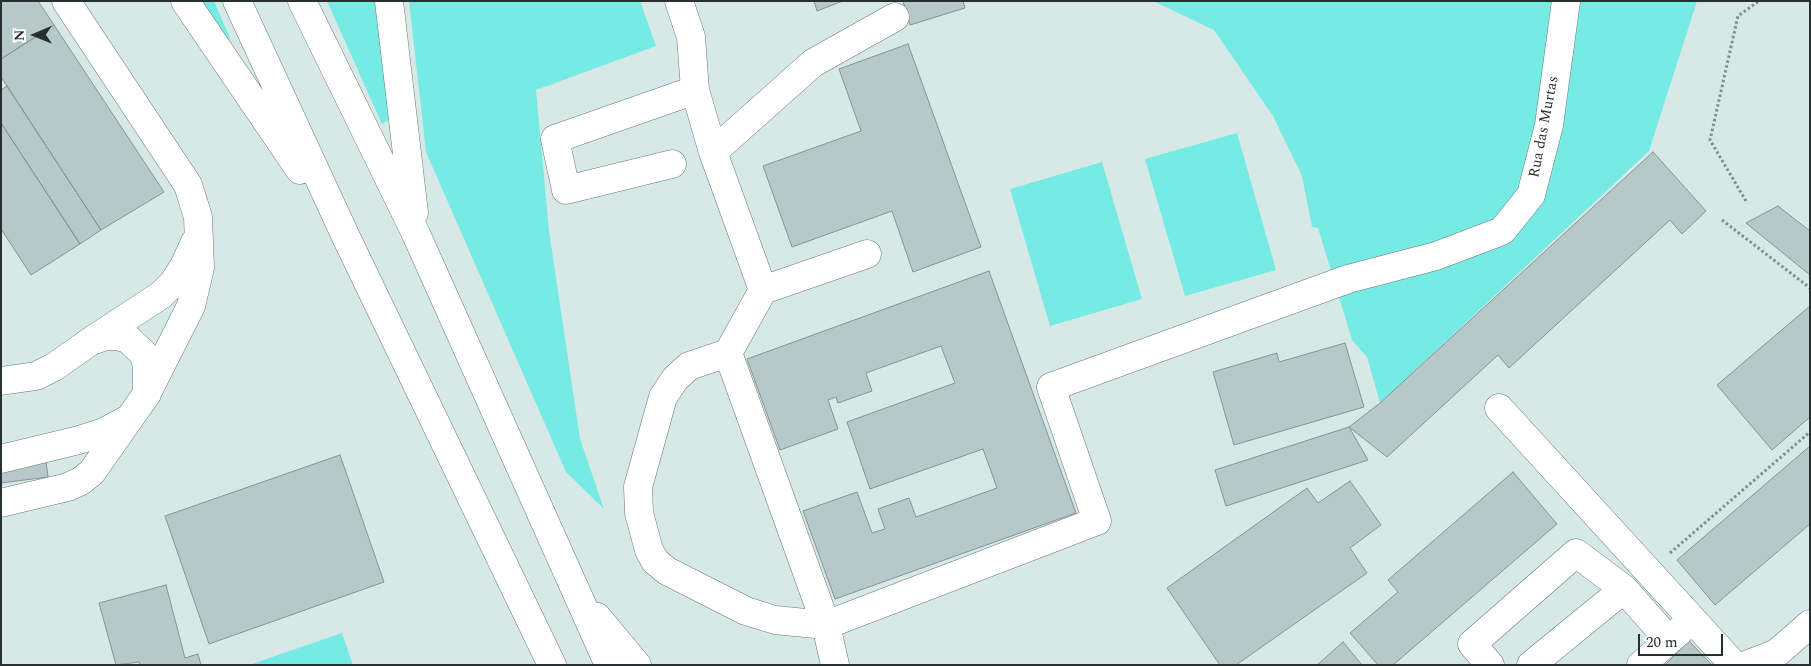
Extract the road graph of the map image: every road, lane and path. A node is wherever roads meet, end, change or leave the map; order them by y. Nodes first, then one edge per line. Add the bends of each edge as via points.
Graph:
1 (66, 1) edge
2 (185, 1) edge
3 (236, 1) edge
4 (302, 1) edge
5 (388, 1) edge
6 (679, 1) edge
7 (1566, 1) edge
8 (1758, 1) edge
9 (895, 18) dead end
10 (695, 90) junction
11 (713, 152) junction
12 (672, 164) dead end
13 (1746, 201) dead end
14 (1722, 220) dead end
15 (198, 231) junction
16 (416, 234) junction
17 (346, 237) junction
18 (867, 254) dead end
19 (1810, 288) edge
20 (763, 290) junction
21 (91, 341) junction
22 (728, 353) junction
23 (1, 380) edge
24 (146, 395) junction
25 (1499, 408) dead end
26 (131, 417) junction
27 (1810, 432) edge
28 (1, 459) edge
29 (1, 503) edge
30 (1648, 572) junction
31 (574, 589) junction
32 (1624, 589) junction
33 (524, 603) junction
34 (1692, 619) junction
35 (1810, 624) edge
36 (826, 625) junction
37 (1669, 640) junction
38 (537, 665) edge
39 (552, 665) edge
40 (609, 665) edge
41 (637, 665) edge
42 (835, 665) edge
43 (1490, 665) edge
44 (1531, 665) edge
45 (1641, 665) edge
46 (1734, 665) edge
47 (1746, 665) edge

1 - 15 main road via 188,185 194,199
2 - 17 main road
3 - 17 main road
4 - 16 main road
5 - 16 main road
6 - 10 main road via 691,37
7 - 36 main road, Rua das Murtas via 1549,124 1531,195 1502,231 1436,256 1348,279 1051,387 1097,521
8 - 13 path via 1738,16 1710,140
9 - 11 main road via 813,63
10 - 11 main road
10 - 12 main road via 555,139 566,190
11 - 20 main road
14 - 19 path
15 - 21 main road via 194,249 174,282 161,295
15 - 24 main road via 200,268 191,306
16 - 31 main road
17 - 33 main road
18 - 20 main road
20 - 22 main road
21 - 23 main road via 36,376
21 - 24 main road via 117,336 136,345 147,365
22 - 36 main road
22 - 36 main road via 689,366 675,378 663,397 638,487 639,513 650,550 655,561 667,571 746,611 775,620
24 - 26 main road
25 - 30 main road
26 - 28 main road via 104,432
26 - 29 main road via 92,472 81,481 68,488
27 - 30 path
30 - 34 main road
31 - 40 main road
31 - 41 main road
32 - 37 main road
32 - 43 main road via 1576,553 1472,644
32 - 44 main road
33 - 38 main road
33 - 39 main road
34 - 37 main road
34 - 46 main road
35 - 47 main road via 1777,653
36 - 42 main road
37 - 45 main road

